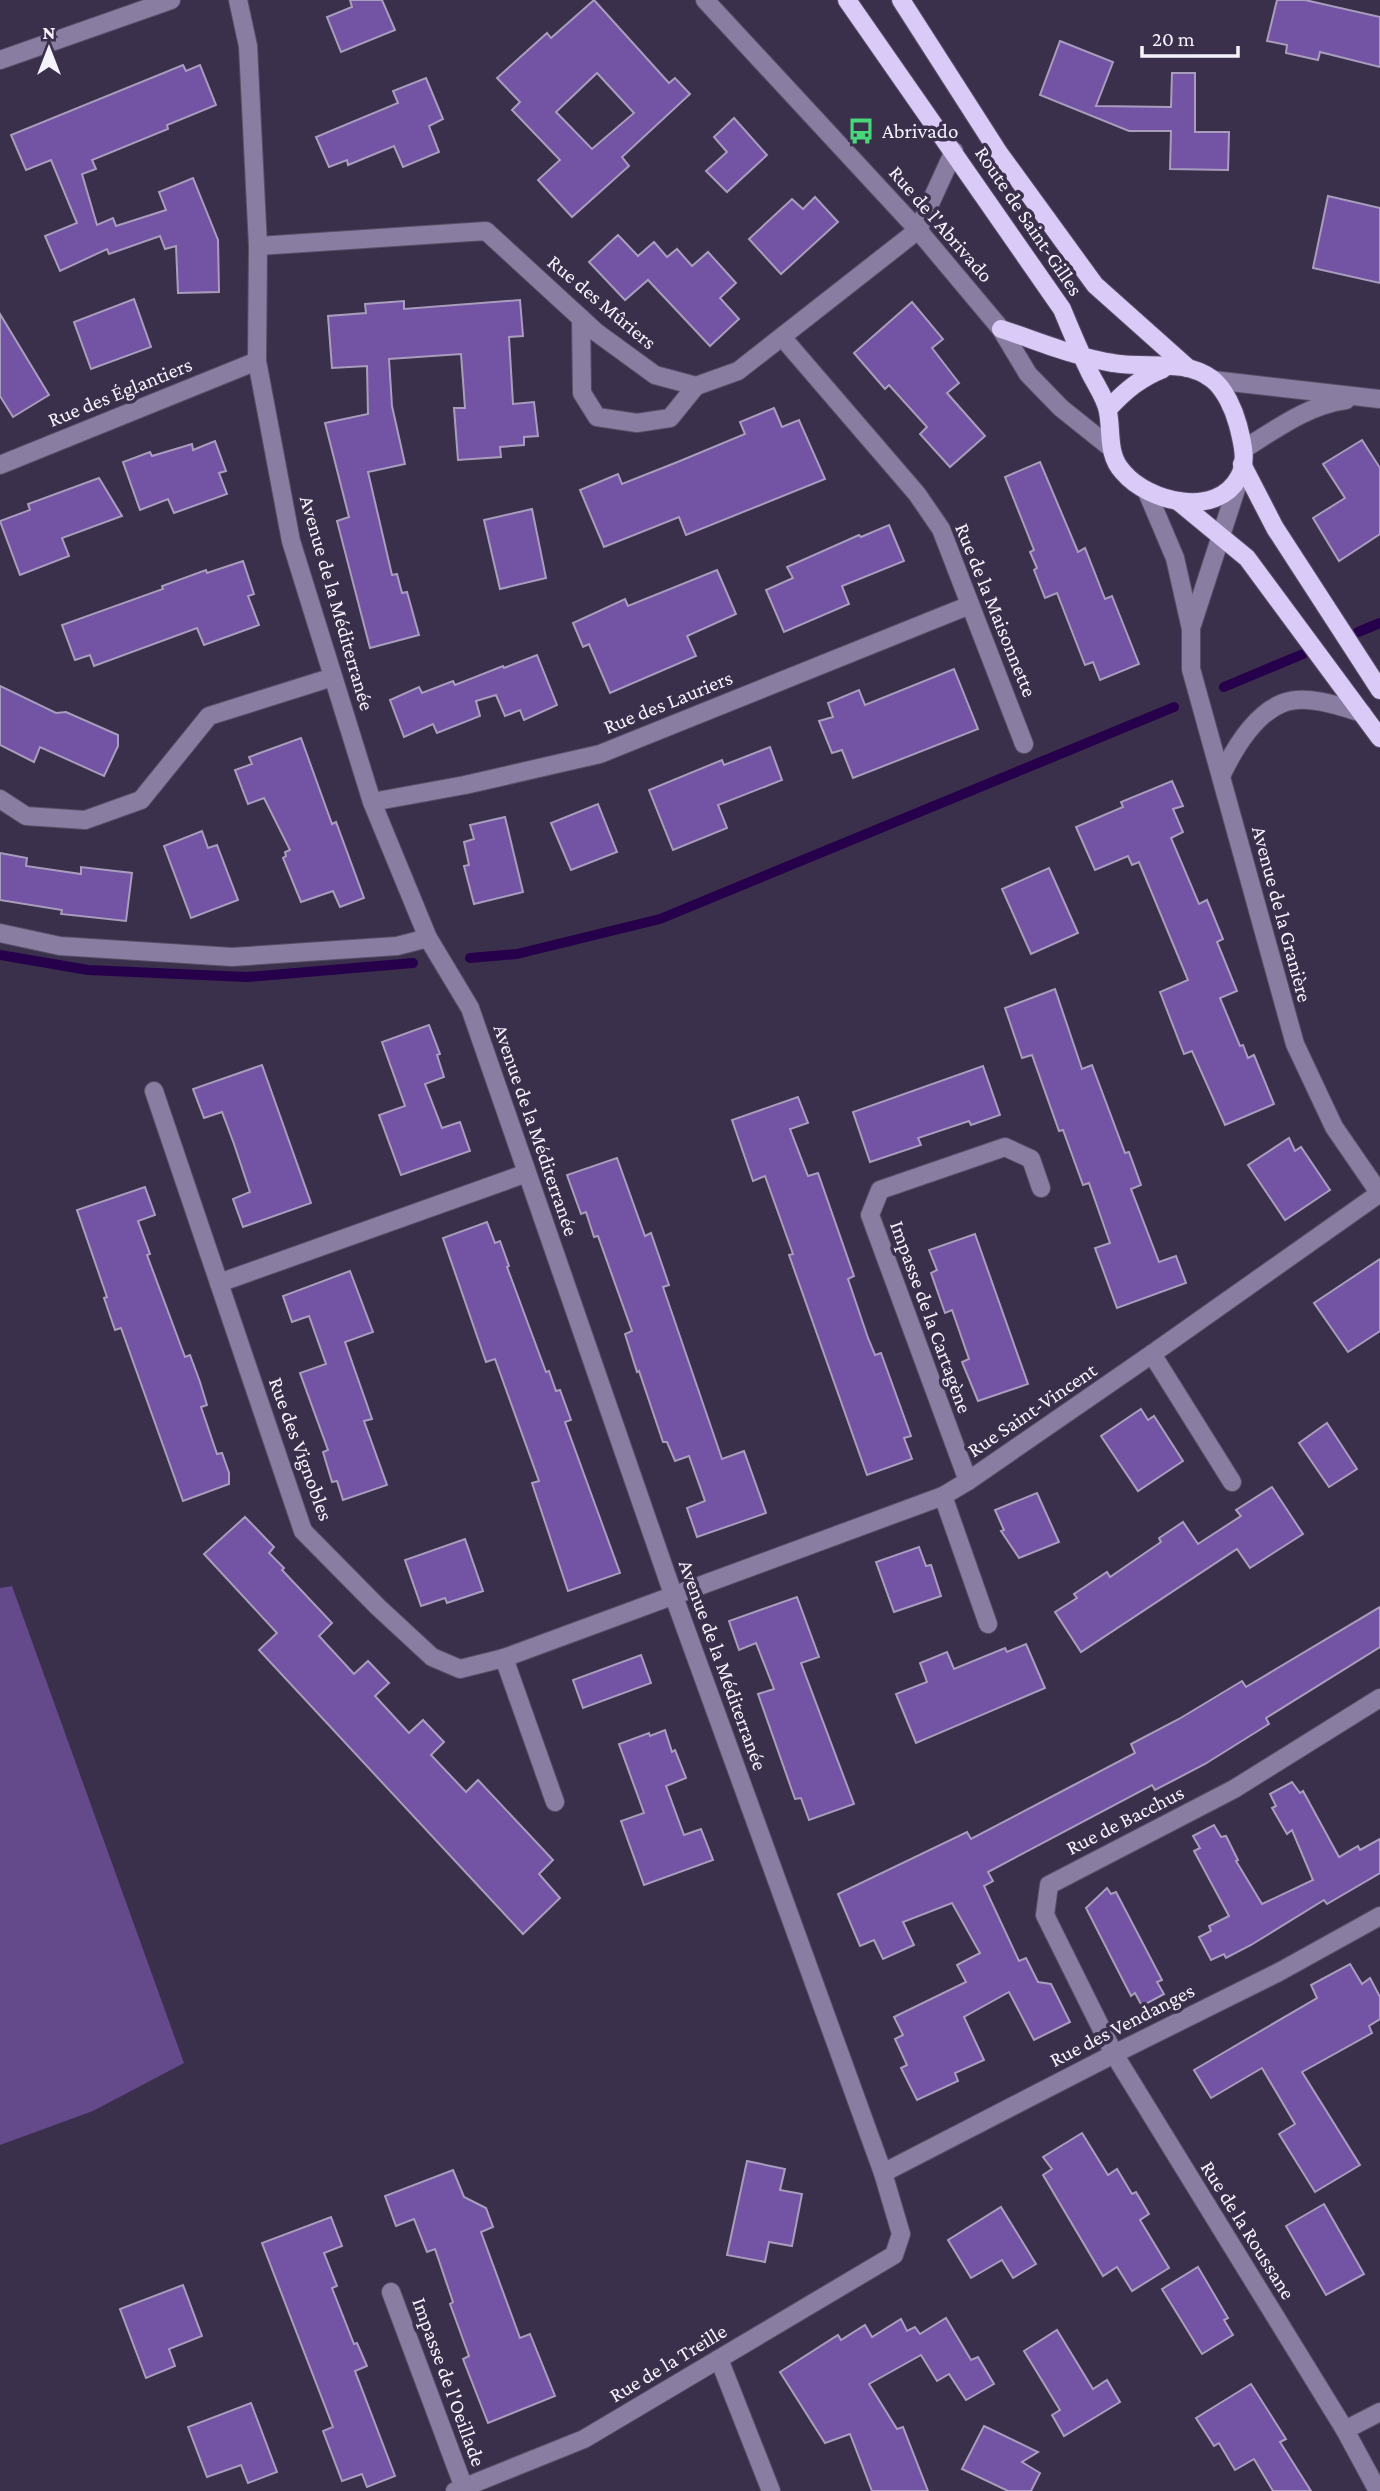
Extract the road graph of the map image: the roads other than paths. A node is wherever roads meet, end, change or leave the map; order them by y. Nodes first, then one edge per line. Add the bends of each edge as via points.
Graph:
1 (171, 0) edge
2 (238, 0) edge
3 (705, 0) edge
4 (847, 0) edge
5 (901, 0) edge
6 (0, 60) edge
7 (954, 151) junction
8 (918, 230) junction
9 (258, 246) junction
10 (580, 318) junction
11 (1001, 329) junction
12 (782, 337) junction
13 (1082, 355) junction
14 (257, 361) junction
15 (1169, 366) junction
16 (1188, 368) junction
17 (1213, 380) junction
18 (696, 386) junction
19 (1375, 398) edge
20 (1108, 409) junction
21 (1111, 448) junction
22 (1242, 463) junction
23 (0, 465) edge
24 (1147, 492) junction
25 (1180, 502) junction
26 (1220, 537) junction
27 (970, 605) junction
28 (1191, 629) junction
29 (333, 677) junction
30 (1380, 690) edge
31 (1362, 713) junction
32 (1380, 738) edge
33 (1024, 744) dead end
34 (1220, 776) junction
35 (0, 799) edge
36 (372, 802) junction
37 (0, 933) edge
38 (428, 938) junction
39 (154, 1091) dead end
40 (527, 1173) junction
41 (1041, 1188) dead end
42 (1380, 1194) edge
43 (219, 1283) junction
44 (1152, 1354) junction
45 (968, 1481) junction
46 (1232, 1482) dead end
47 (943, 1496) junction
48 (673, 1594) junction
49 (988, 1624) dead end
50 (504, 1658) junction
51 (1380, 1698) edge
52 (555, 1802) dead end
53 (1380, 1916) edge
54 (1114, 2054) junction
55 (883, 2173) junction
56 (894, 2255) joint
57 (391, 2292) dead end
58 (719, 2359) junction
59 (1380, 2412) edge
60 (1345, 2430) junction
61 (460, 2489) edge
62 (771, 2491) edge
63 (1378, 2491) edge

1 - 6 street
2 - 9 street, Avenue de la Méditerranée via 248,46
3 - 8 street, Rue de l'Abrivado
4 - 7 main road, Route de Saint-Gilles
5 - 16 main road, Route de Saint-Gilles via 999,153 1095,285
7 - 8 street
7 - 13 main road, Route de Saint-Gilles via 1062,309
8 - 11 street, Rue de l'Abrivado
8 - 12 street
9 - 10 street, Rue des Mûriers via 486,231
9 - 14 street, Avenue de la Méditerranée
10 - 18 street, Rue des Mûriers via 654,375
10 - 18 street via 582,393 597,417 637,423 670,418
11 - 13 main road
11 - 21 street, Rue de l'Abrivado via 1028,374 1060,408
12 - 18 street via 738,371
12 - 27 street, Rue de la Maisonnette via 917,494 941,529
13 - 15 main road via 1115,363
13 - 20 main road, Route de Saint-Gilles
14 - 23 street, Rue des Églantiers
14 - 29 street, Avenue de la Méditerranée via 291,541
15 - 16 main road
15 - 20 main road via 1124,391
16 - 17 main road
17 - 19 street
17 - 22 main road via 1234,410
19 - 22 street via 1327,402 1289,421
20 - 21 main road
21 - 24 main road via 1122,472
22 - 25 main road via 1227,491 1208,501
22 - 26 street, Avenue de la Granière
22 - 30 main road via 1275,528
24 - 25 main road
24 - 28 street, Avenue de la Granière via 1175,558
25 - 26 main road
26 - 28 street, Avenue de la Granière
26 - 31 main road via 1247,558
27 - 33 street, Rue de la Maisonnette
27 - 36 street, Rue des Lauriers via 600,754
28 - 34 street, Avenue de la Granière via 1191,669
29 - 35 street via 209,716 141,800 85,820 26,816
29 - 36 street, Avenue de la Méditerranée
31 - 32 main road
31 - 34 street via 1332,703 1283,703 1260,719 1234,748
34 - 42 street, Avenue de la Granière via 1294,1044 1334,1126
36 - 38 street, Avenue de la Méditerranée
37 - 38 street via 60,946 232,957 397,946
38 - 40 street, Avenue de la Méditerranée via 470,1008
39 - 43 street, Rue des Vignobles
40 - 43 street
40 - 48 street, Avenue de la Méditerranée
41 - 45 street, Impasse de la Cartagène via 1031,1159 1005,1147 880,1190 870,1215
42 - 44 street, Rue Saint-Vincent
43 - 50 street, Rue des Vignobles via 303,1531 432,1657 460,1669
44 - 45 street, Rue Saint-Vincent
44 - 46 street
45 - 47 street, Rue Saint-Vincent
47 - 48 street, Rue Saint-Vincent
47 - 49 street
48 - 50 street, Rue des Vignobles
48 - 55 street, Avenue de la Méditerranée
50 - 52 street
51 - 54 street, Rue de Bacchus via 1234,1789 1049,1885 1045,1915
53 - 54 street, Rue des Vendanges
54 - 55 street, Rue des Vendanges
54 - 60 street, Rue de la Roussane
55 - 56 street, Avenue de la Méditerranée via 901,2234
56 - 58 street, Rue de la Treille
57 - 61 street, Impasse de l'Oeillade
58 - 61 street, Rue de la Treille via 584,2439
58 - 62 street
59 - 60 street
60 - 63 street, Rue de la Roussane

